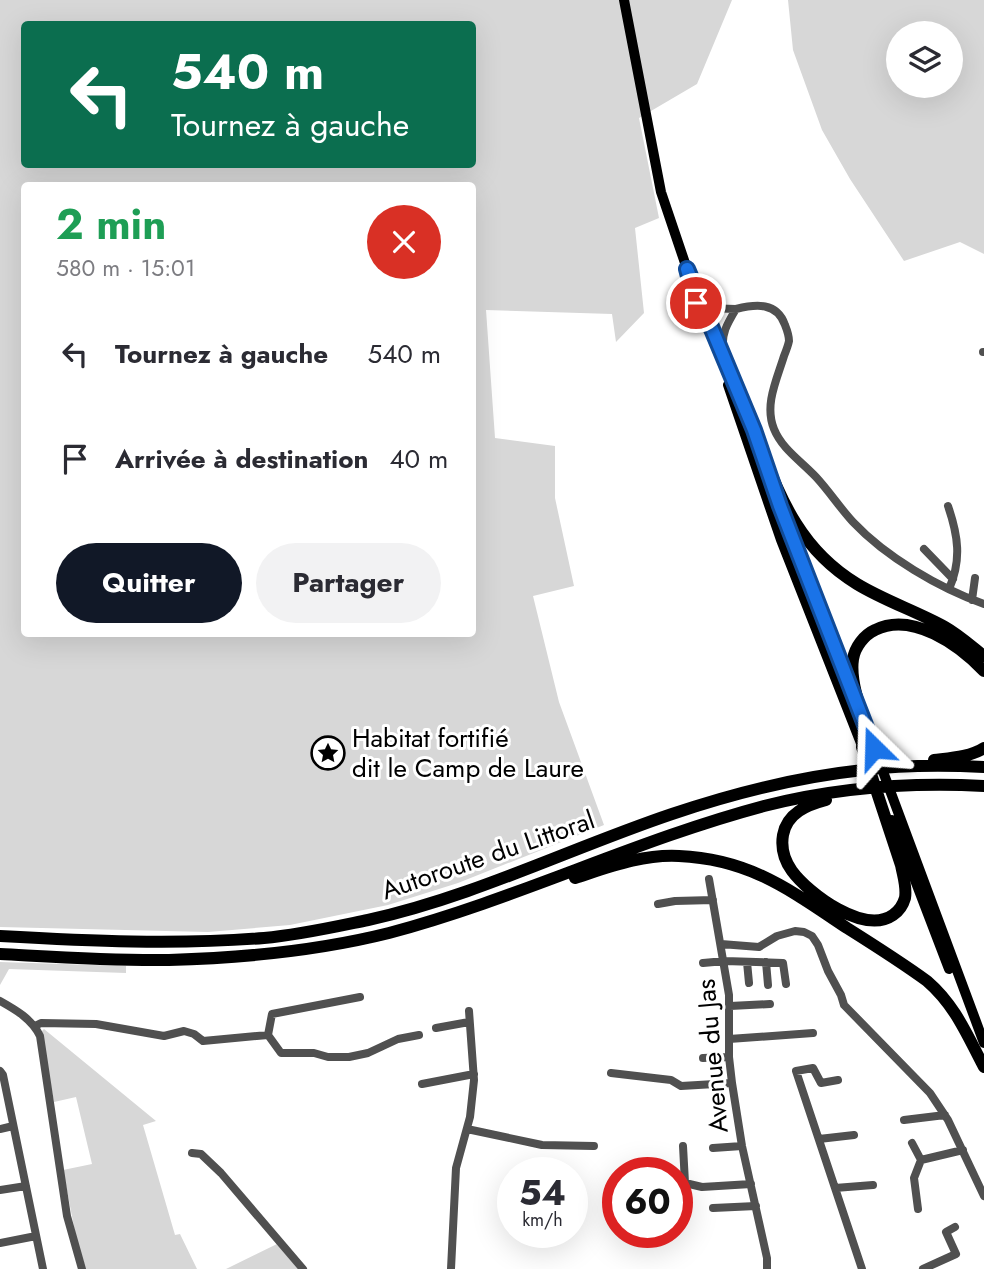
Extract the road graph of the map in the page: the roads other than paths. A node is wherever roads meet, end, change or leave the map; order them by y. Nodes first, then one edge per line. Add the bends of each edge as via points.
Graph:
1 (624, 0) edge
2 (736, 309) junction
3 (705, 317) junction
4 (727, 325) junction
5 (723, 354) junction
6 (754, 430) junction
7 (948, 506) dead end
8 (924, 549) dead end
9 (975, 578) dead end
10 (953, 579) junction
11 (949, 589) junction
12 (972, 600) junction
13 (984, 604) edge
14 (984, 656) edge
15 (984, 671) edge
16 (865, 745) junction
17 (984, 748) edge
18 (984, 767) edge
19 (984, 788) edge
20 (886, 802) junction
21 (672, 814) junction
22 (709, 879) dead end
23 (713, 900) junction
24 (658, 904) dead end
25 (444, 917) junction
26 (0, 936) edge
27 (722, 944) junction
28 (0, 954) edge
29 (725, 961) junction
30 (747, 962) junction
31 (766, 962) junction
32 (704, 963) dead end
33 (749, 984) dead end
34 (786, 984) dead end
35 (768, 985) dead end
36 (360, 997) dead end
37 (0, 1001) edge
38 (769, 1004) dead end
39 (730, 1006) junction
40 (469, 1011) dead end
41 (470, 1022) junction
42 (35, 1026) junction
43 (436, 1028) dead end
44 (813, 1033) dead end
45 (268, 1035) junction
46 (419, 1035) dead end
47 (729, 1039) junction
48 (984, 1044) edge
49 (729, 1057) junction
50 (704, 1058) dead end
51 (984, 1060) edge
52 (984, 1068) edge
53 (0, 1071) edge
54 (474, 1073) junction
55 (611, 1073) dead end
56 (838, 1080) dead end
57 (732, 1083) junction
58 (422, 1084) dead end
59 (944, 1115) junction
60 (904, 1121) dead end
61 (13, 1126) junction
62 (0, 1129) edge
63 (467, 1129) junction
64 (854, 1135) dead end
65 (819, 1139) junction
66 (912, 1143) dead end
67 (594, 1146) dead end
68 (683, 1146) dead end
69 (742, 1146) junction
70 (713, 1148) dead end
71 (963, 1150) junction
72 (191, 1153) dead end
73 (921, 1160) junction
74 (751, 1184) junction
75 (873, 1185) dead end
76 (26, 1186) junction
77 (835, 1188) junction
78 (0, 1190) edge
79 (984, 1196) edge
80 (756, 1206) junction
81 (713, 1208) dead end
82 (918, 1209) dead end
83 (955, 1227) dead end
84 (36, 1236) junction
85 (0, 1242) edge
86 (43, 1269) edge
87 (82, 1269) edge
88 (303, 1269) edge
89 (451, 1269) edge
90 (767, 1269) edge
91 (862, 1269) edge
92 (923, 1269) edge

1 - 3 main road via 661,192
2 - 3 street
2 - 4 street
2 - 11 street via 772,308 784,321 789,339 770,405 780,440 863,532
3 - 4 street via 720,328
3 - 5 main road
3 - 16 main road via 781,540
4 - 5 street
5 - 6 main road
6 - 14 highway via 784,504 815,549 856,583 945,627
6 - 16 main road
7 - 10 street via 956,530
8 - 10 street
9 - 12 street
10 - 11 street
11 - 12 street
12 - 13 street
15 - 16 highway via 957,647 915,626 899,623 872,631 859,643 853,672
16 - 20 highway
17 - 21 highway via 962,756 809,773
18 - 21 highway, Autoroute du Littoral via 864,769 778,784
19 - 20 highway via 897,789 851,795 810,805 791,817 782,843 791,870 818,896 869,921 890,917 905,900
19 - 25 highway, Autoroute du Littoral via 906,785 766,806 640,845
20 - 48 main road
20 - 51 main road
21 - 26 highway, Autoroute du Littoral via 504,878 370,920 267,937 209,941
22 - 23 street, Avenue du Jas
23 - 24 street
23 - 27 street, Avenue du Jas
25 - 28 highway, Autoroute du Littoral via 339,944 235,957 167,960
25 - 52 highway via 646,858 720,860 752,870 799,895 927,981 954,1010
27 - 29 street, Avenue du Jas
27 - 59 street via 760,947 795,931 812,936 844,1005 930,1093
29 - 30 street
29 - 32 street
29 - 39 street, Avenue du Jas
30 - 31 street
30 - 33 street
31 - 34 street via 783,963
31 - 35 street
36 - 45 street via 272,1014
37 - 42 street
38 - 39 street
39 - 47 street, Avenue du Jas
40 - 41 street
41 - 43 street
41 - 54 street
42 - 45 street via 96,1024 164,1036 184,1031 203,1041
42 - 87 street via 67,1216
44 - 47 street
45 - 46 street via 281,1053 328,1057 368,1053
47 - 49 street, Avenue du Jas
49 - 50 street
49 - 57 street, Avenue du Jas
53 - 61 street
54 - 58 street
54 - 63 street
55 - 57 street via 671,1080 681,1086
56 - 65 street via 821,1083 813,1068 796,1071
57 - 69 street, Avenue du Jas
59 - 60 street
59 - 71 street
61 - 62 street
61 - 76 street
63 - 67 street via 542,1144
63 - 89 street via 456,1168
64 - 65 street
65 - 77 street
66 - 73 street
68 - 74 street via 685,1183 702,1187
69 - 70 street
69 - 74 street, Avenue du Jas
71 - 73 street
71 - 79 street
72 - 88 street via 201,1154 221,1173
73 - 82 street via 914,1178
74 - 80 street, Avenue du Jas
75 - 77 street
76 - 78 street
76 - 84 street
77 - 91 street
80 - 81 street
80 - 90 street, Avenue du Jas
83 - 92 street via 946,1232 956,1254
84 - 85 street
84 - 86 street

